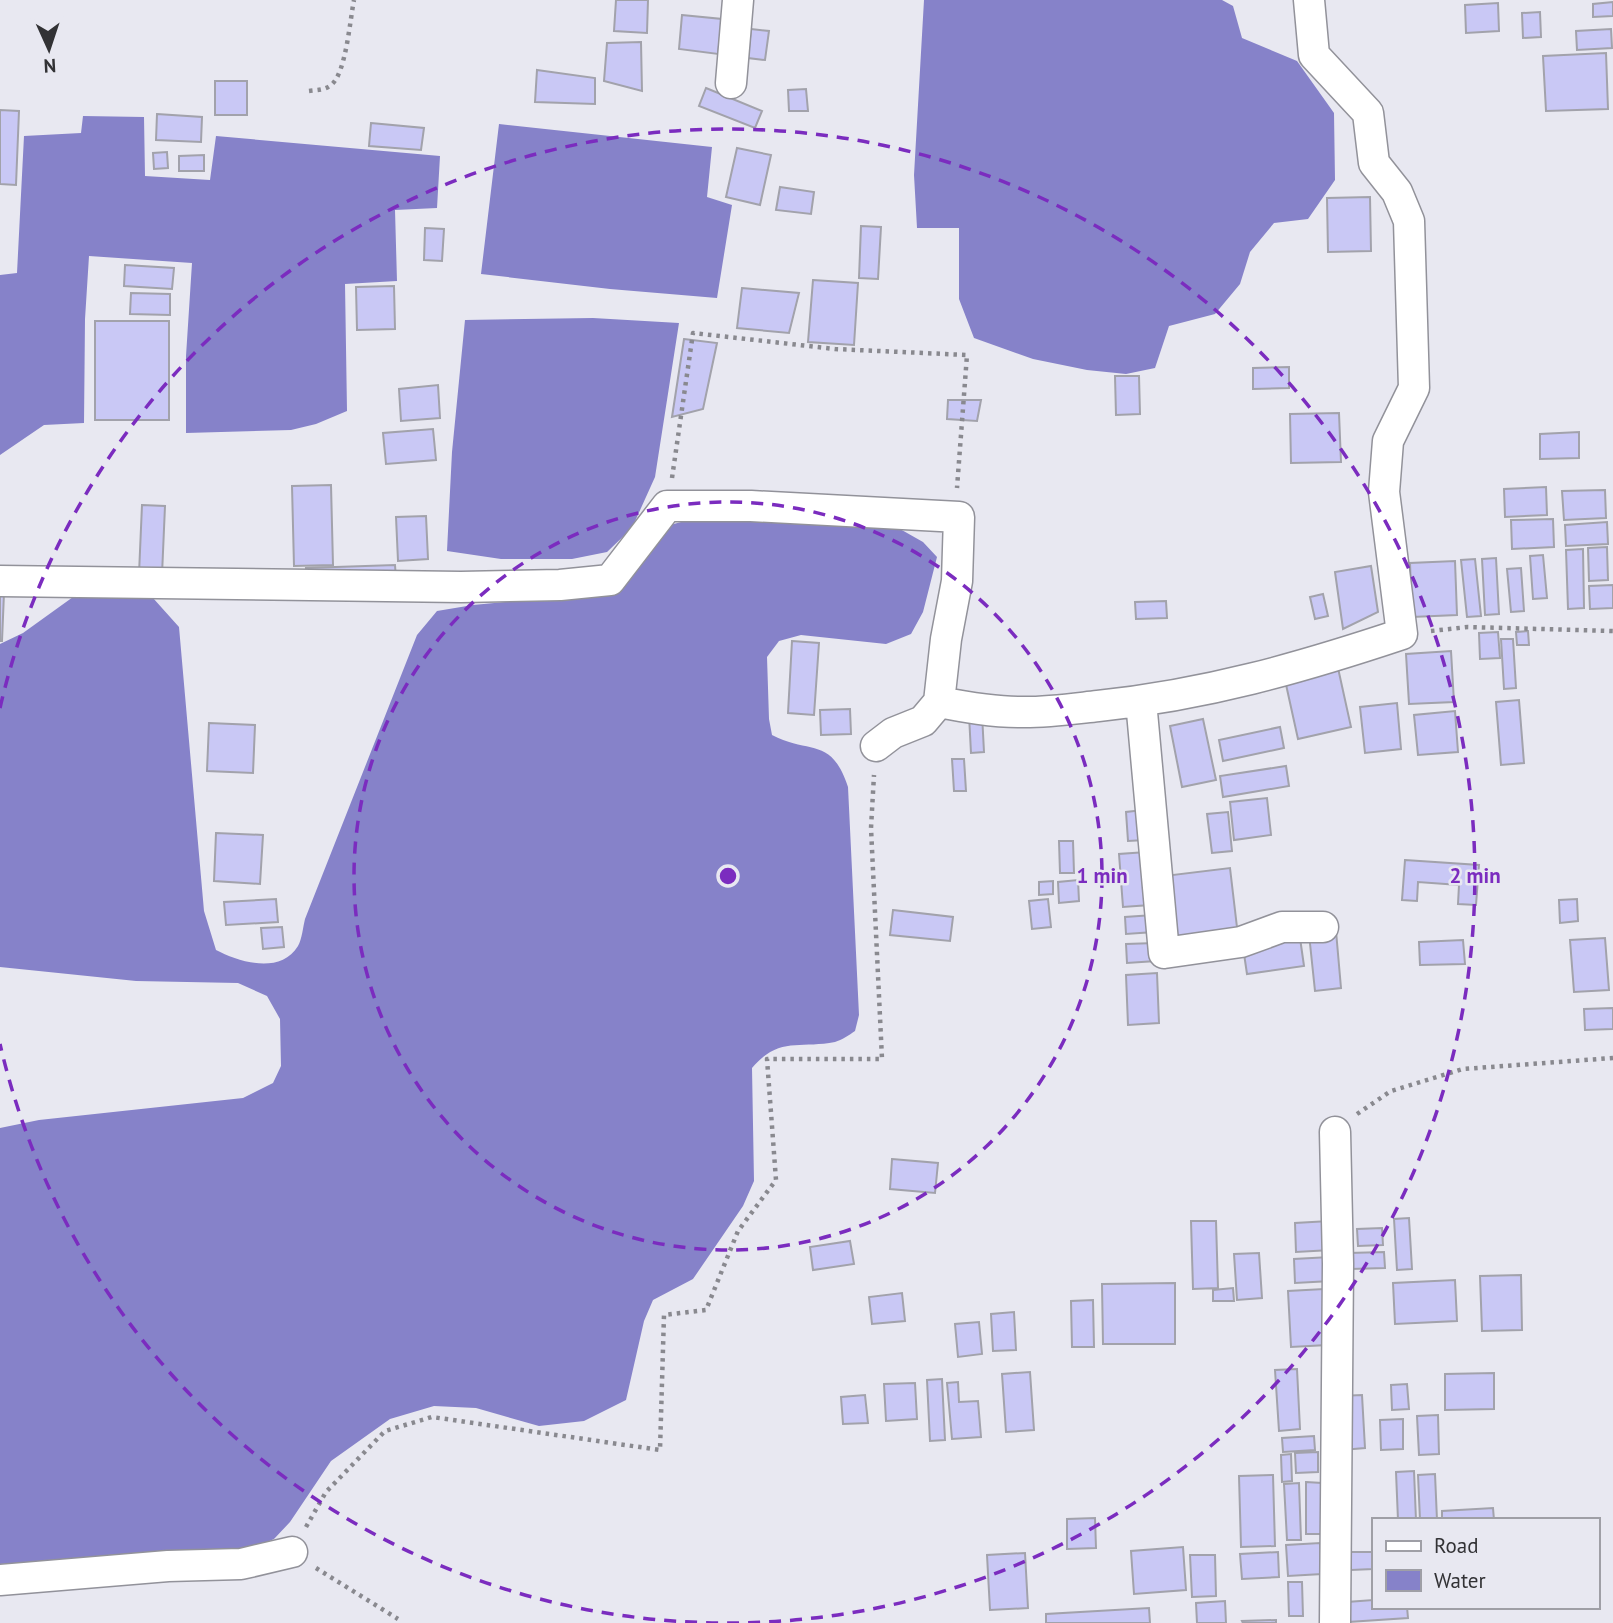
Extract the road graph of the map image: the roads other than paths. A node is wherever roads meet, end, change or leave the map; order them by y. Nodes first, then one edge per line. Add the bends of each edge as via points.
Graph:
1 (738, 0) edge
2 (1309, 0) edge
3 (731, 83) dead end
4 (0, 581) edge
5 (1141, 701) junction
6 (939, 702) junction
7 (876, 746) road end
8 (1324, 927) dead end
9 (1335, 1132) road end
10 (292, 1552) road end
11 (0, 1580) edge
12 (1335, 1623) edge

1 - 3 street
2 - 5 street via 1314,55 1368,113 1374,163 1398,192 1409,221 1415,388 1388,441 1384,472 1402,634 1241,683
4 - 6 street via 561,585 610,580 667,506 958,517 957,582
5 - 6 street via 1019,712
5 - 8 street via 1164,953 1241,942 1282,927
6 - 7 street via 923,720
9 - 12 street
10 - 11 street via 241,1564

